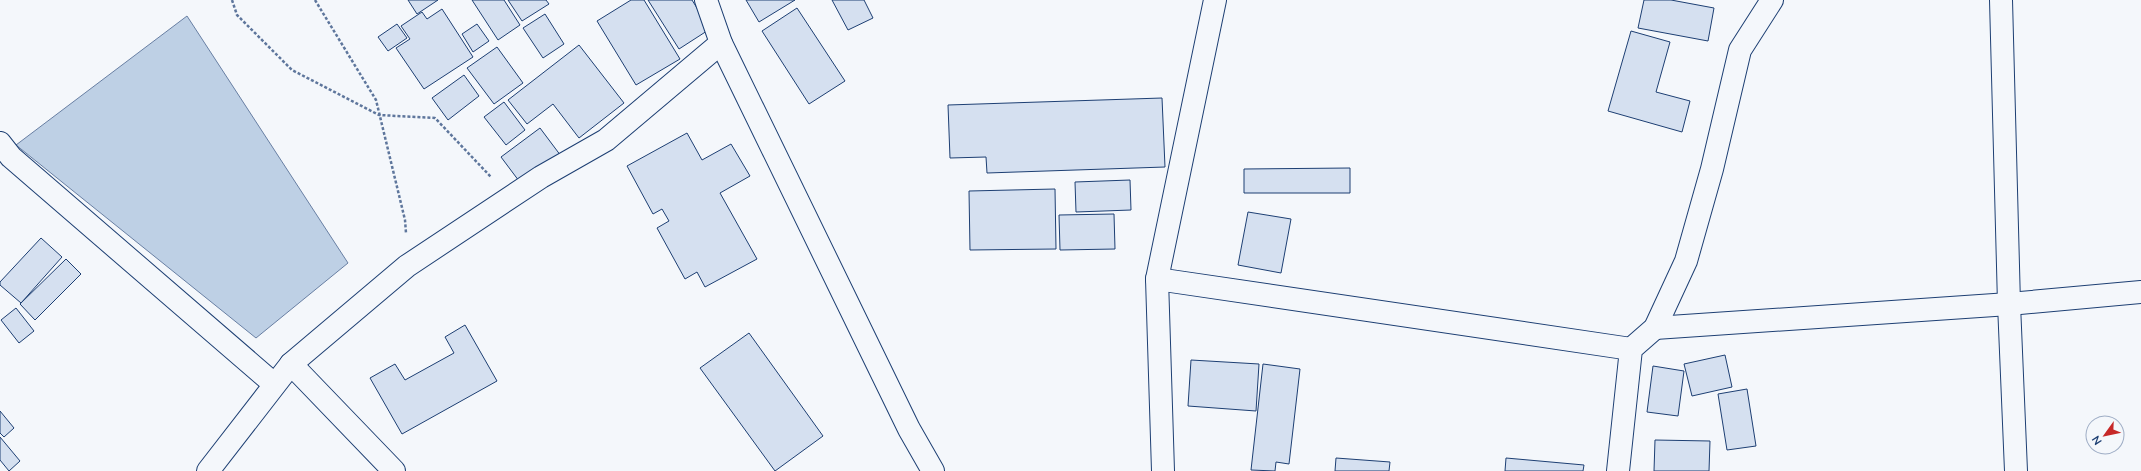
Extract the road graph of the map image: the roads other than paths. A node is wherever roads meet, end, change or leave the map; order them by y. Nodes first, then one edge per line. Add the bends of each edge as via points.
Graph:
1 (706, 0) edge
2 (1215, 0) edge
3 (1772, 0) edge
4 (2001, 0) edge
5 (721, 43) junction
6 (4, 156) edge
7 (1157, 278) junction
8 (2141, 292) edge
9 (2009, 304) junction
10 (1656, 328) junction
11 (1632, 349) junction
12 (291, 364) junction
13 (274, 384) junction
14 (208, 471) edge
15 (394, 471) edge
16 (933, 471) edge
17 (1163, 471) edge
18 (1618, 471) edge
19 (2016, 471) edge

1 - 5 street
2 - 7 street
3 - 10 street via 1740,50 1712,169 1686,261
4 - 9 street
5 - 12 street via 606,140 541,177 407,266
5 - 16 street via 909,429
6 - 13 street
7 - 11 street
7 - 17 street
8 - 9 street
9 - 10 street
9 - 19 street
10 - 11 street
11 - 18 street
12 - 13 street
12 - 15 street
13 - 14 street

